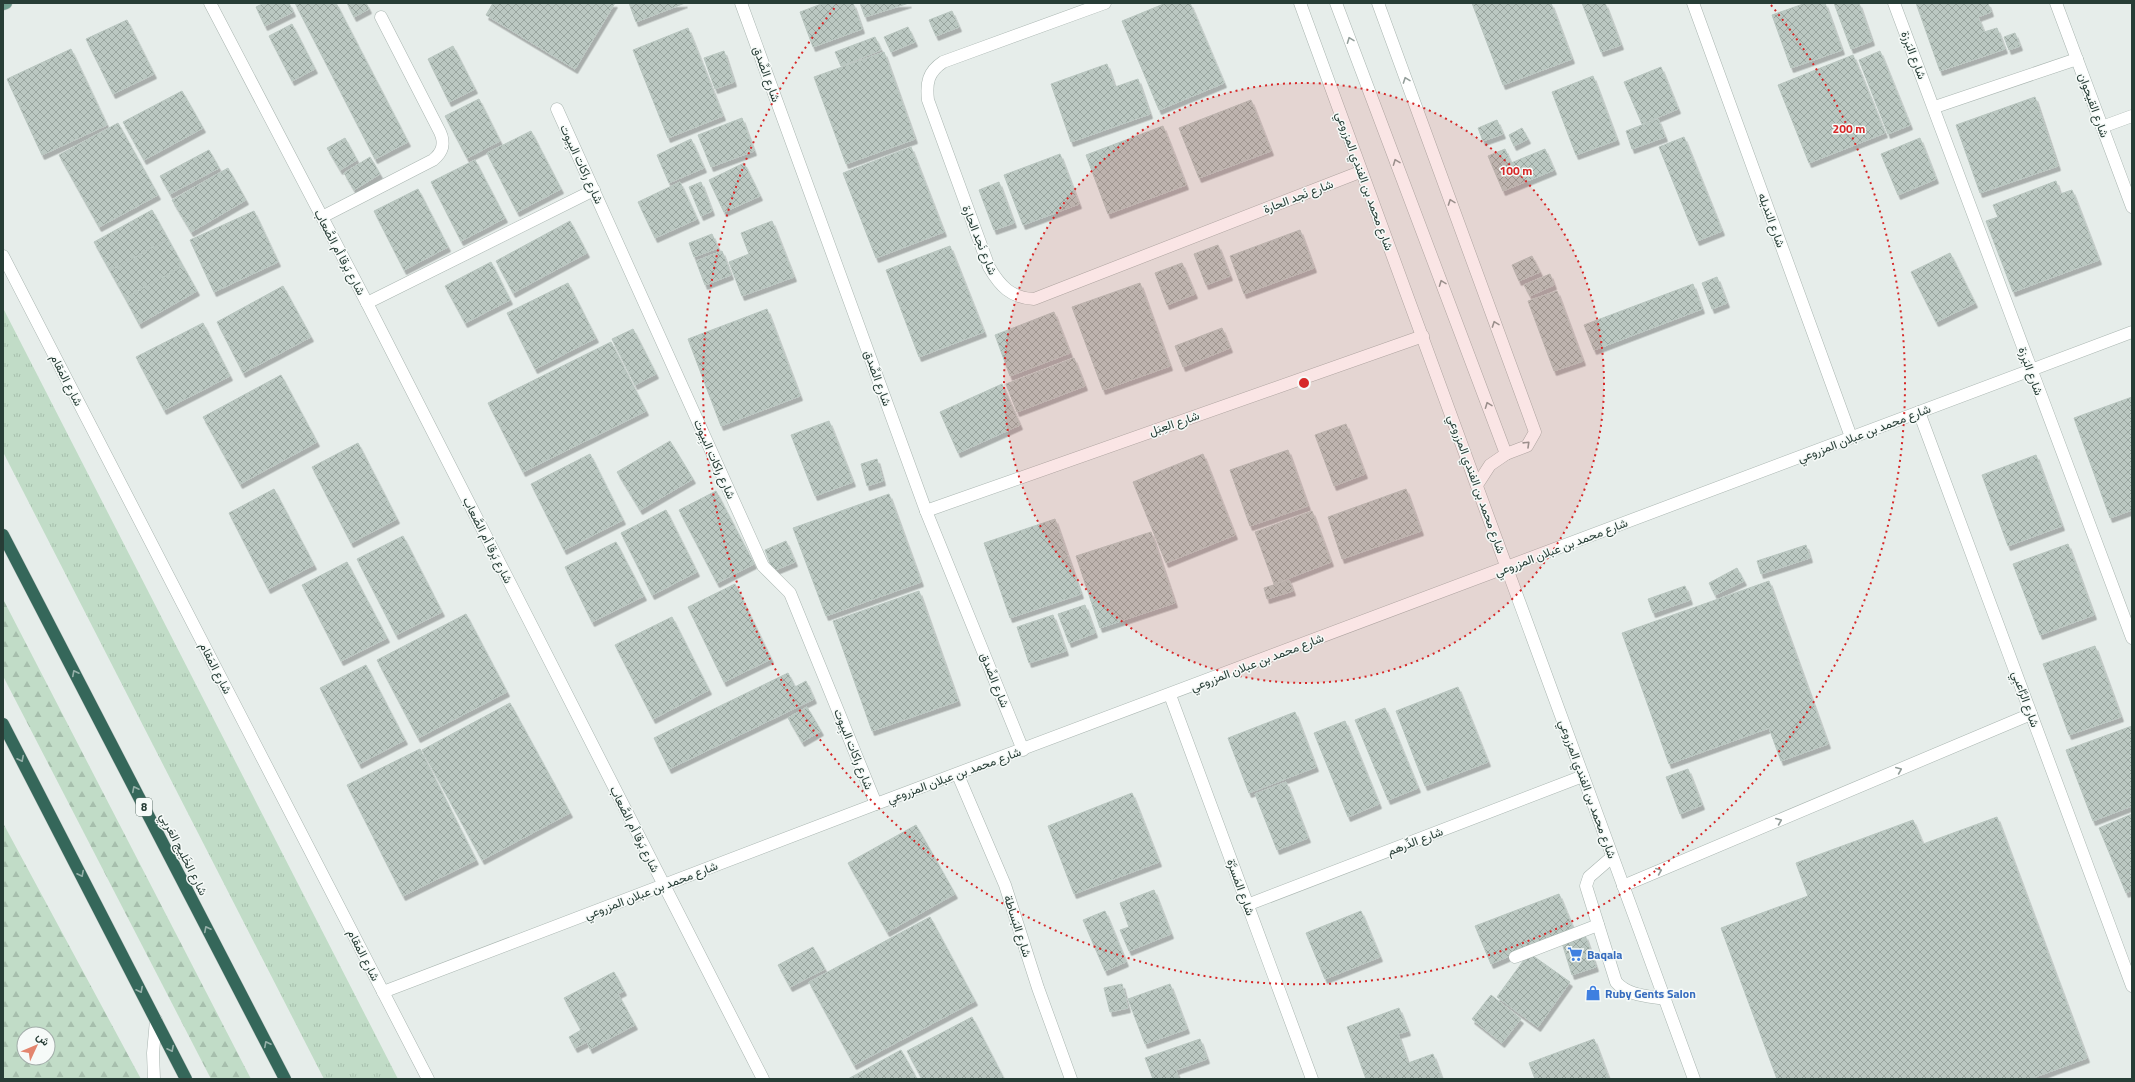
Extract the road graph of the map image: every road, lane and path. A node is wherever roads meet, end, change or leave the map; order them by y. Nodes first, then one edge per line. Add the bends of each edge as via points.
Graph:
1 (210, 3) edge
2 (741, 3) edge
3 (1105, 3) edge
4 (1300, 3) edge
5 (1336, 3) edge
6 (1378, 3) edge
7 (1692, 3) edge
8 (1894, 3) edge
9 (2056, 3) edge
10 (381, 17) dead end
11 (2077, 59) junction
12 (1935, 107) junction
13 (557, 109) dead end
14 (2132, 116) edge
15 (2102, 127) junction
16 (1360, 172) junction
17 (594, 190) junction
18 (2132, 207) edge
19 (322, 217) junction
20 (3, 256) edge
21 (367, 303) junction
22 (2132, 332) edge
23 (1423, 336) junction
24 (2031, 371) junction
25 (1920, 412) junction
26 (1851, 437) junction
27 (1506, 454) junction
28 (1477, 485) junction
29 (926, 510) junction
30 (3, 535) edge
31 (1507, 567) junction
32 (2131, 635) edge
33 (1170, 695) junction
34 (2031, 714) junction
35 (3, 724) edge
36 (1023, 750) junction
37 (958, 775) junction
38 (1583, 776) junction
39 (876, 804) junction
40 (1612, 857) junction
41 (664, 885) junction
42 (1624, 886) junction
43 (1247, 905) junction
44 (1598, 925) junction
45 (1515, 957) dead end
46 (2132, 986) edge
47 (383, 992) junction
48 (1665, 1000) junction
49 (156, 1020) junction
50 (154, 1079) edge
51 (186, 1079) edge
52 (285, 1079) edge
53 (428, 1079) edge
54 (763, 1079) edge
55 (1071, 1079) edge
56 (1312, 1079) edge
57 (1694, 1079) edge

1 - 19 street, شارع بَرقا أم الصَّعاب
2 - 29 street, شارع الصِّدق
3 - 16 street, شارع نَجد الحارة via 943,62 929,76 926,84 928,100 989,267 998,283 1010,293 1022,299 1034,299
4 - 16 street, شارع محمد بن الفندي المزروعي
27 -> 5 street
27 -> 6 street via 1527,446 1535,432
7 - 26 street, شارع النديله
8 - 12 street, شارع البَرزة
9 - 11 street, شارع القيحوان
10 - 19 street via 440,132 442,150 433,160
11 - 12 street
11 - 15 street, شارع القيحوان
12 - 24 street, شارع البَرزة
13 - 17 street, شارع راكات البِيوت
14 - 15 street
15 - 18 street, شارع القيحوان
16 - 23 street, شارع محمد بن الفندي المزروعي
17 - 21 street
17 - 39 street, شارع راكات البِيوت via 763,566 790,593
19 - 21 street, شارع بَرقا أم الصَّعاب
20 - 47 street, شارع المَقام
21 - 41 street, شارع بَرقا أم الصَّعاب
22 - 24 street, شارع محمد بن عبلان المزروعي
23 - 28 street, شارع محمد بن الفندي المزروعي
23 - 29 street, شارع العِبَل
24 - 25 street, شارع محمد بن عبلان المزروعي
24 - 32 street, شارع البَرزة
25 - 26 street, شارع محمد بن عبلان المزروعي
25 - 34 street, شارع الرَّاعبِي
26 - 31 street, شارع محمد بن عبلان المزروعي
27 - 28 street via 1490,465
28 - 31 street, شارع محمد بن الفندي المزروعي
29 - 36 street, شارع الصِّدق
52 -> 30 highway, شارع الخَلِيج العَربِي / 8
31 - 33 street, شارع محمد بن عبلان المزروعي
31 - 38 street, شارع محمد بن الفندي المزروعي
33 - 36 street, شارع محمد بن عبلان المزروعي
33 - 43 street, شارع المَسرَّة
42 -> 34 street
34 - 46 street, شارع الرَّاعبِي
35 -> 49 highway
36 - 37 street, شارع محمد بن عبلان المزروعي
37 - 39 street, شارع محمد بن عبلان المزروعي
37 - 55 street, شارع البَساطة via 1005,885
38 - 40 street, شارع محمد بن الفندي المزروعي
38 - 43 street, شارع الدِّرهم
39 - 41 street, شارع محمد بن عبلان المزروعي
40 - 42 street, شارع محمد بن الفندي المزروعي
40 - 44 street via 1586,881
41 - 47 street, شارع محمد بن عبلان المزروعي
41 - 54 street, شارع بَرقا أم الصَّعاب
42 - 48 street, شارع محمد بن الفندي المزروعي
43 - 56 street, شارع المَسرَّة
44 - 45 street
44 - 48 street via 1616,982 1634,994
47 - 53 street, شارع المَقام
48 - 57 street, شارع محمد بن الفندي المزروعي
49 - 50 street
49 -> 51 highway

